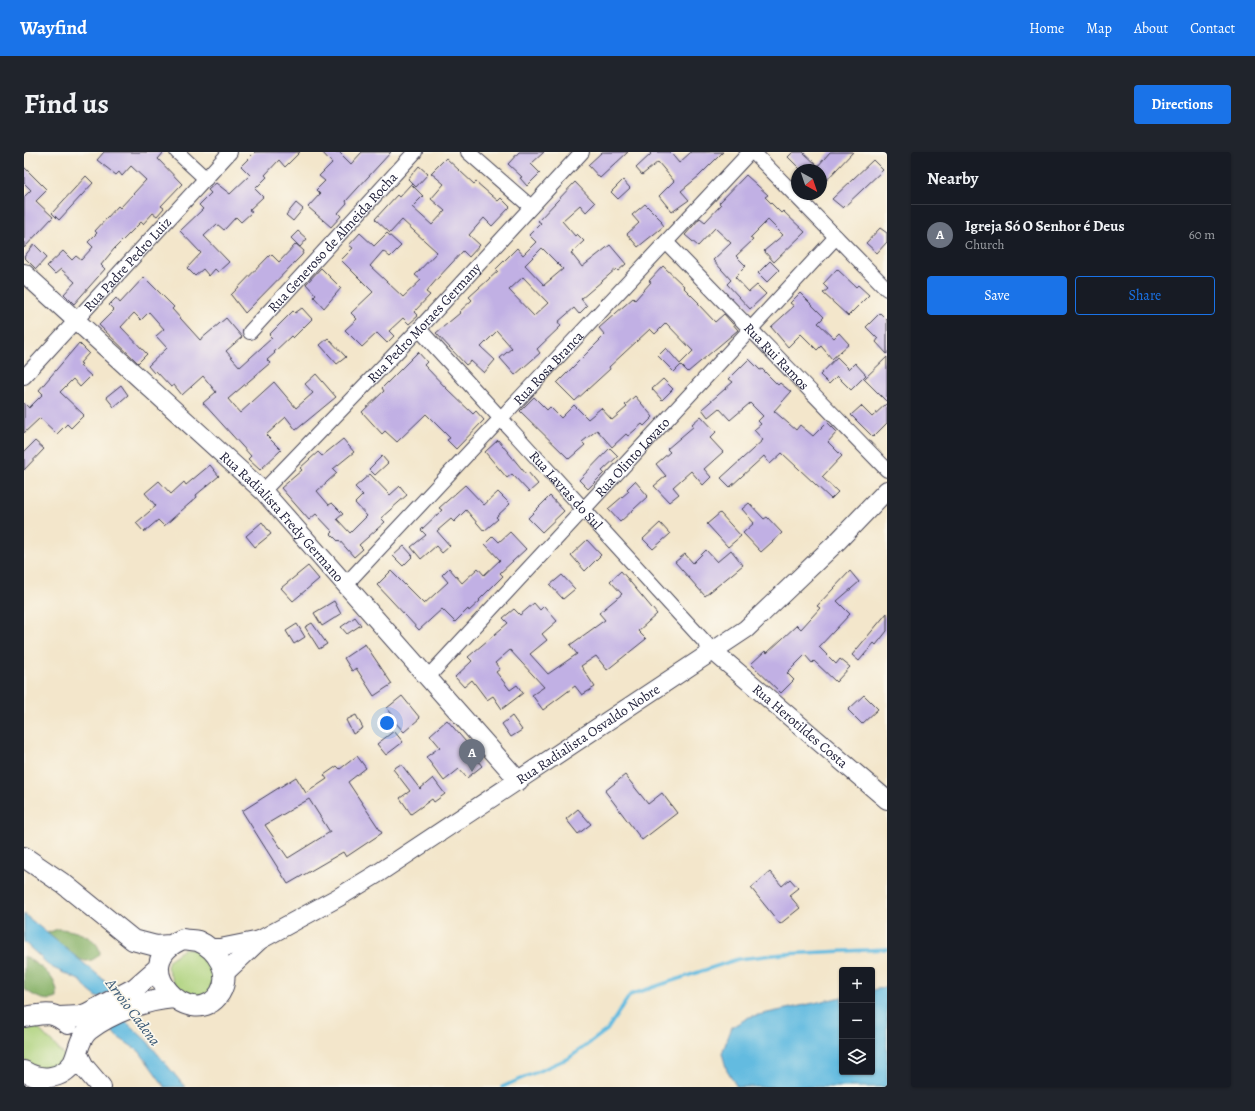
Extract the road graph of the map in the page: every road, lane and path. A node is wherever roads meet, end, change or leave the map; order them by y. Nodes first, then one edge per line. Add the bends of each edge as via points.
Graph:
1 (177, 152) edge
2 (230, 152) edge
3 (415, 152) edge
4 (468, 152) edge
5 (582, 152) edge
6 (752, 152) edge
7 (206, 179) junction
8 (531, 207) junction
9 (836, 237) junction
10 (666, 242) junction
11 (24, 273) edge
12 (887, 289) edge
13 (76, 320) junction
14 (419, 329) junction
15 (751, 329) junction
16 (250, 332) dead end
17 (24, 377) edge
18 (501, 418) junction
19 (887, 470) edge
20 (887, 490) edge
21 (263, 491) junction
22 (584, 509) junction
23 (346, 584) junction
24 (713, 651) junction
25 (428, 677) junction
26 (519, 781) junction
27 (887, 800) edge
28 (24, 857) edge
29 (260, 940) junction
30 (170, 944) junction
31 (210, 948) junction
32 (159, 967) junction
33 (224, 974) junction
34 (174, 998) junction
35 (131, 999) junction
36 (24, 1017) edge
37 (59, 1017) junction
38 (92, 1019) junction
39 (78, 1048) junction
40 (41, 1079) edge
41 (101, 1087) edge

1 - 7 street
2 - 7 street, Rua Padre Pedro Luiz
3 - 16 street, Rua Generoso de Almeida Rocha
4 - 8 street
5 - 8 street, Rua Pedro Moraes Germany
6 - 9 street
6 - 10 street, Rua Rosa Branca
7 - 13 street, Rua Padre Pedro Luiz
8 - 14 street, Rua Pedro Moraes Germany
9 - 12 street
9 - 15 street, Rua Olinto Lovato
10 - 15 street, Rua Rui Ramos
10 - 18 street, Rua Rosa Branca
11 - 13 street, Rua Radialista Fredy Germano
13 - 17 street, Rua Padre Pedro Luiz
13 - 21 street, Rua Radialista Fredy Germano
14 - 18 street, Rua Lavras do Sul
14 - 21 street, Rua Pedro Moraes Germany
15 - 19 street, Rua Rui Ramos
15 - 22 street, Rua Olinto Lovato
18 - 22 street, Rua Lavras do Sul
18 - 23 street, Rua Rosa Branca
20 - 24 street, Rua Radialista Osvaldo Nobre via 783,596 746,629
21 - 23 street, Rua Radialista Fredy Germano
22 - 24 street, Rua Lavras do Sul
22 - 25 street, Rua Olinto Lovato
23 - 25 street, Rua Radialista Fredy Germano
24 - 26 street, Rua Radialista Osvaldo Nobre
24 - 27 street, Rua Herotildes Costa
25 - 26 street, Rua Radialista Fredy Germano
26 - 29 street, Rua Radialista Osvaldo Nobre via 380,872
28 - 30 main road via 65,885 133,940 156,946
29 - 31 street, Rua Radialista Osvaldo Nobre
29 - 33 street, Rua Radialista Osvaldo Nobre
30 - 31 main road via 183,939 197,941
30 - 32 main road via 164,950
31 - 33 main road via 220,959
32 - 34 main road via 162,984
32 - 35 main road
33 - 34 main road via 221,992 209,1004 191,1006
34 - 35 main road
35 - 38 main road
36 - 37 main road via 47,1014
37 - 38 main road via 80,1016
37 - 39 main road via 72,1029
38 - 39 main road
39 - 40 main road via 72,1063
39 - 41 main road via 84,1067

